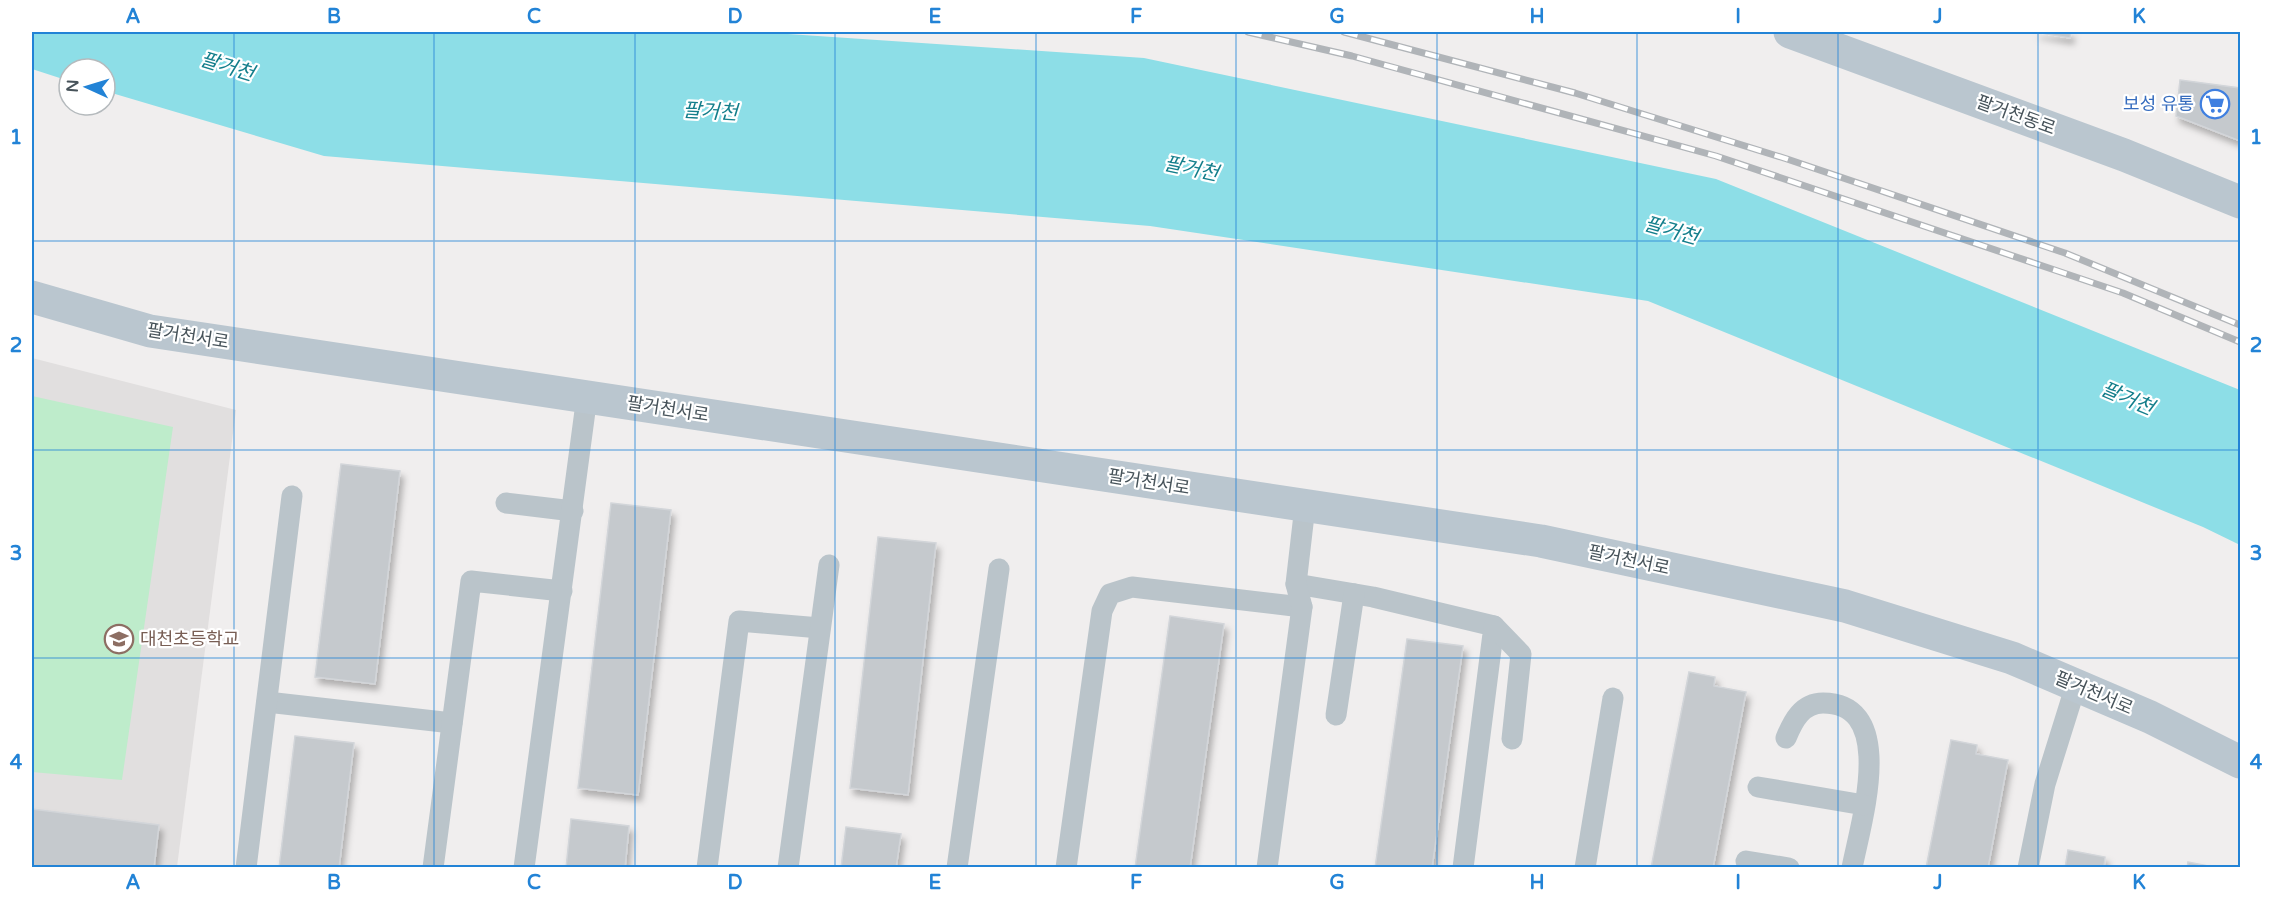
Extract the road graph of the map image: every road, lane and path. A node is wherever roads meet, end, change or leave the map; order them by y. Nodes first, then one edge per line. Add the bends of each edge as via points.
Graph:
1 (1791, 32) edge
2 (2241, 202) edge
3 (32, 297) edge
4 (587, 396) junction
5 (292, 496) dead end
6 (506, 502) dead end
7 (1305, 506) junction
8 (573, 511) junction
9 (829, 565) dead end
10 (999, 569) dead end
11 (1296, 584) junction
12 (562, 591) junction
13 (1354, 594) junction
14 (1302, 607) junction
15 (1494, 626) junction
16 (820, 628) junction
17 (2076, 685) junction
18 (1613, 698) dead end
19 (267, 702) junction
20 (1336, 715) dead end
21 (452, 723) junction
22 (1786, 738) dead end
23 (1512, 739) dead end
24 (2241, 762) edge
25 (1758, 787) dead end
26 (1864, 805) junction
27 (1746, 861) dead end
28 (246, 867) edge
29 (433, 867) edge
30 (524, 867) edge
31 (707, 867) edge
32 (788, 867) edge
33 (957, 867) edge
34 (1066, 867) edge
35 (1267, 867) edge
36 (1463, 867) edge
37 (1585, 867) edge
38 (1789, 867) edge
39 (1852, 867) edge
40 (2028, 867) edge

1 - 2 main road, 팔거천동로
3 - 4 main road, 팔거천서로 via 150,331
4 - 7 main road, 팔거천서로
4 - 8 lane
5 - 19 lane
6 - 8 lane
7 - 11 lane
7 - 17 main road, 팔거천서로 via 1541,541 1845,606 2012,658
8 - 12 lane
9 - 16 lane
10 - 33 lane
11 - 13 lane
11 - 14 lane
12 - 21 lane via 471,581
12 - 30 lane
13 - 15 lane
13 - 20 lane
14 - 34 lane via 1132,587 1110,594 1102,611
14 - 35 lane
15 - 23 lane via 1521,654
15 - 36 lane
16 - 31 lane via 739,621
16 - 32 lane
17 - 24 main road, 팔거천서로
17 - 40 lane via 2044,784
18 - 37 lane
19 - 21 lane
19 - 28 lane
21 - 29 lane
22 - 26 lane via 1794,718 1806,708 1823,703 1857,715 1864,726 1869,750
25 - 26 lane
26 - 39 lane
27 - 38 lane

